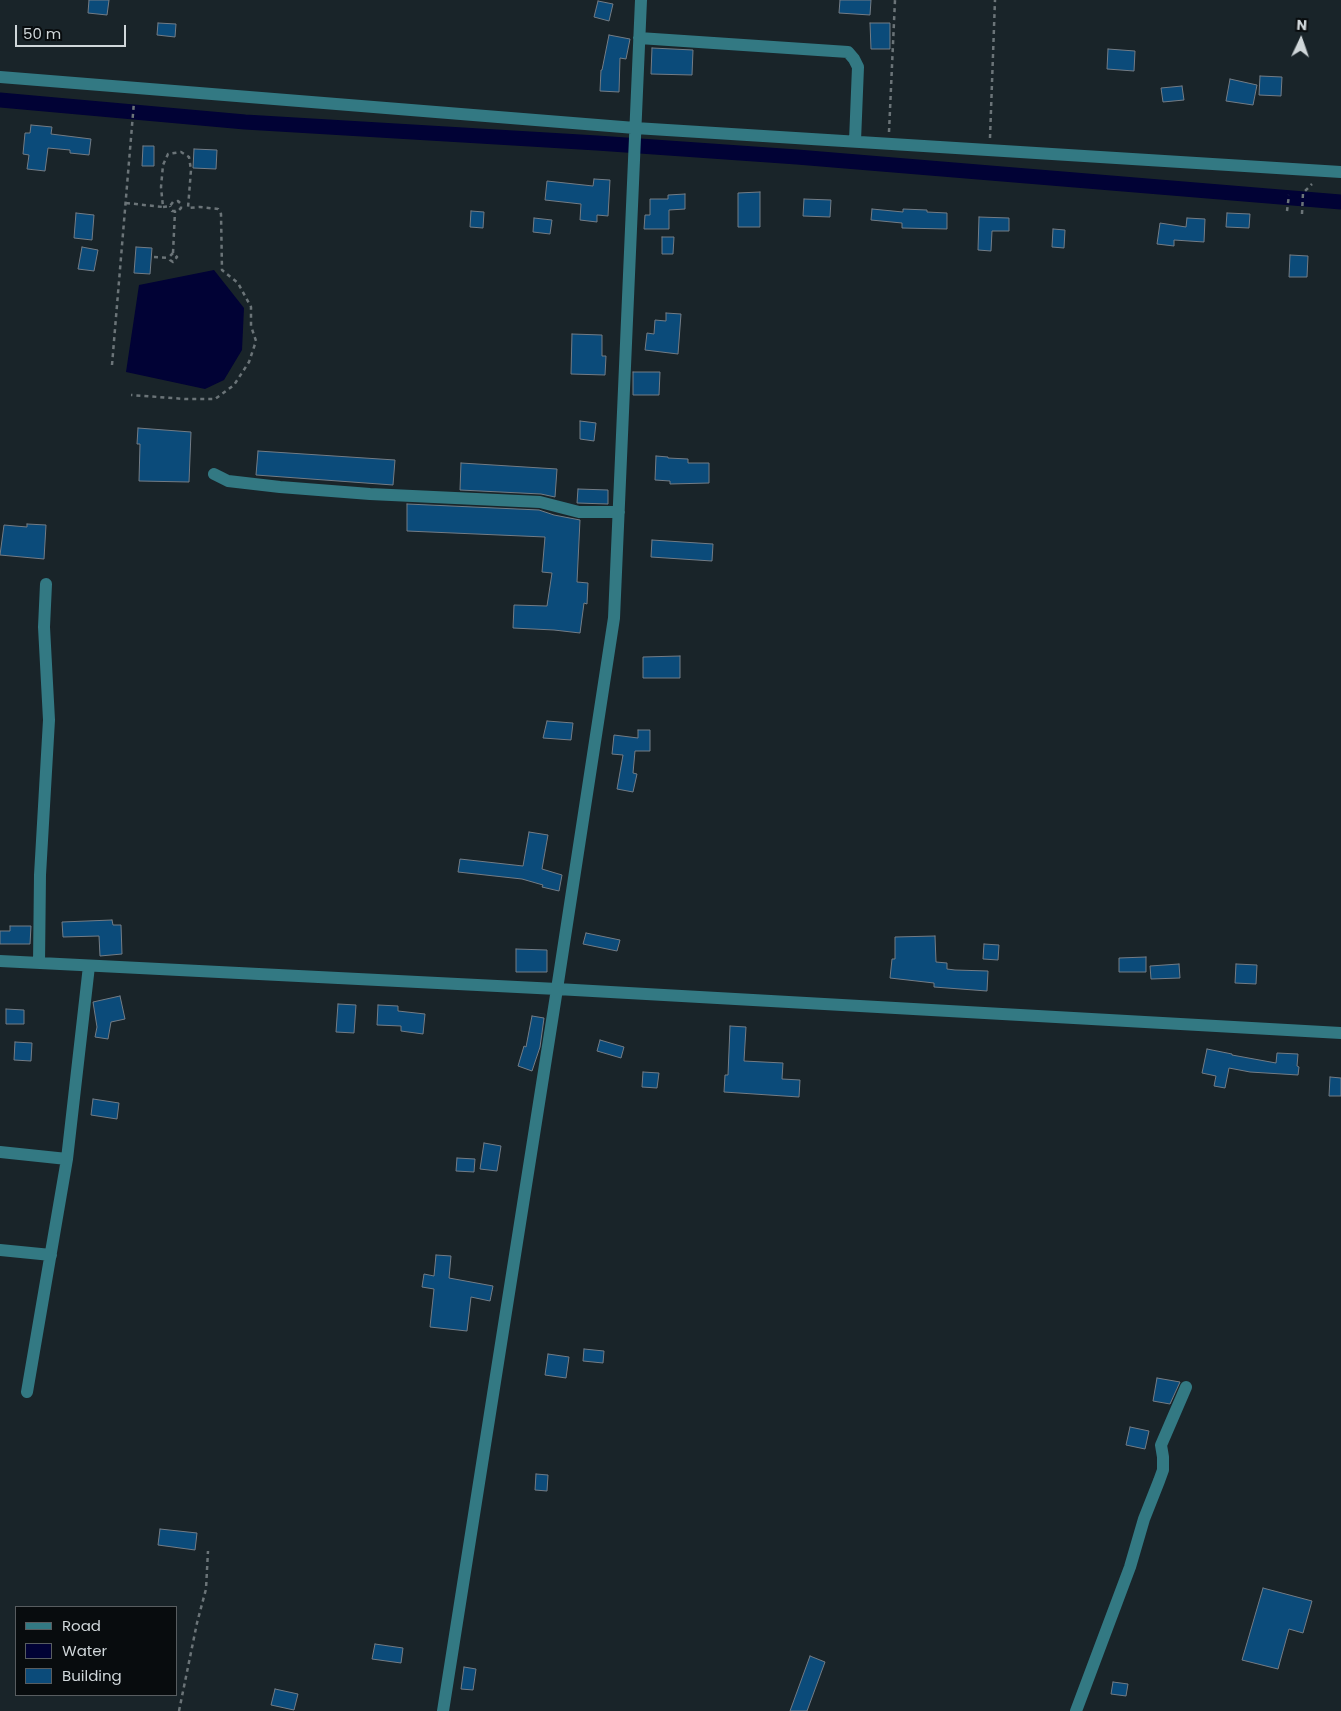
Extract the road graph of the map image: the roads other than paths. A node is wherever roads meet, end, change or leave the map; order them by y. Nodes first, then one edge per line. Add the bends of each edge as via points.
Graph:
1 (640, 0) edge
2 (639, 38) junction
3 (0, 77) edge
4 (635, 128) junction
5 (855, 141) junction
6 (1341, 172) edge
7 (214, 474) dead end
8 (619, 512) junction
9 (46, 584) dead end
10 (0, 961) edge
11 (39, 963) junction
12 (89, 966) junction
13 (557, 989) junction
14 (1341, 1033) edge
15 (0, 1152) edge
16 (67, 1159) junction
17 (0, 1250) edge
18 (51, 1255) junction
19 (1186, 1387) dead end
20 (27, 1392) dead end
21 (442, 1711) edge
22 (1076, 1711) edge

1 - 2 street
2 - 4 street
2 - 5 street via 848,52 858,67
3 - 4 street
4 - 5 street
4 - 8 street
5 - 6 street
7 - 8 street via 228,481 280,487 540,502 579,512
8 - 13 street via 614,618
9 - 11 street via 44,627 49,720 40,876
10 - 11 street
11 - 12 street
12 - 13 street
12 - 16 street
13 - 14 street
13 - 21 street
15 - 16 street
16 - 18 street
17 - 18 street
18 - 20 street
19 - 22 street via 1161,1445 1161,1476

